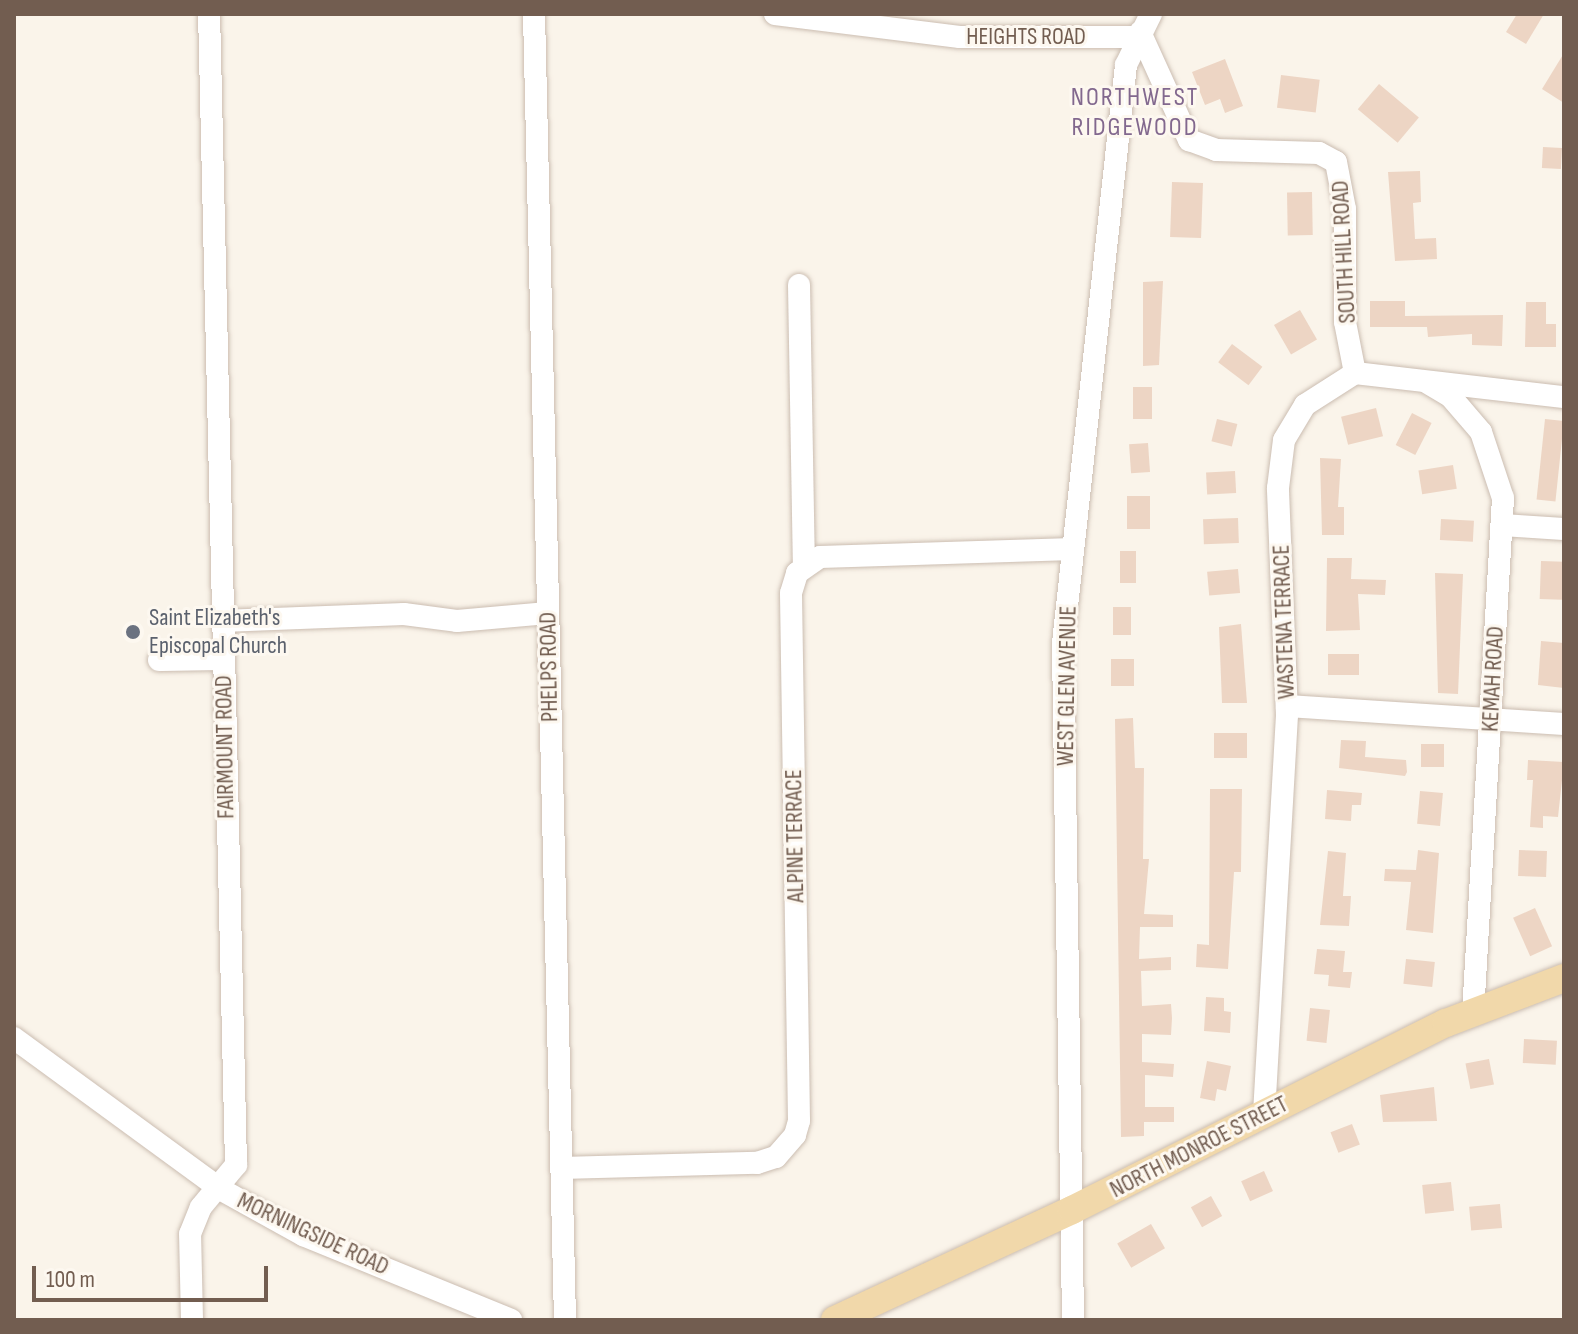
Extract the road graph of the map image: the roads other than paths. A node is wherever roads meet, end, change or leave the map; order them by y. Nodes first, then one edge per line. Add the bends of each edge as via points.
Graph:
1 (209, 14) edge
2 (534, 14) edge
3 (775, 14) edge
4 (1077, 25) edge
5 (1142, 28) edge
6 (799, 285) dead end
7 (1355, 373) junction
8 (1420, 379) junction
9 (1564, 397) edge
10 (1502, 525) junction
11 (1564, 529) edge
12 (1073, 549) junction
13 (804, 565) junction
14 (548, 613) junction
15 (222, 621) junction
16 (223, 659) junction
17 (159, 660) dead end
18 (1287, 706) junction
19 (1490, 719) junction
20 (1564, 724) edge
21 (1564, 978) edge
22 (1473, 1013) junction
23 (14, 1038) edge
24 (1264, 1114) junction
25 (561, 1168) junction
26 (220, 1189) junction
27 (1072, 1210) junction
28 (192, 1320) edge
29 (511, 1320) edge
30 (565, 1320) edge
31 (835, 1320) edge
32 (1073, 1320) edge

1 - 15 street, FAIRMOUNT ROAD
2 - 14 street, PHELPS ROAD
3 - 4 street, HEIGHTS ROAD via 960,37
4 - 5 street, HEIGHTS ROAD
5 - 7 street, SOUTH HILL ROAD via 1189,140 1216,150 1319,153 1336,162 1345,209 1345,322
5 - 12 street, WEST GLEN AVENUE via 1126,65
6 - 13 street
7 - 8 street
7 - 18 street, WASTENA TERRACE via 1305,405 1279,459
8 - 9 street
8 - 10 street, KEMAH ROAD via 1451,397 1481,432 1499,474
10 - 11 street
10 - 19 street, KEMAH ROAD
12 - 13 street via 820,557
12 - 27 street, WEST GLEN AVENUE via 1063,643
13 - 25 street, ALPINE TERRACE via 791,593 799,1121 795,1135 776,1157 757,1163
14 - 15 street via 457,621 404,614
14 - 25 street, PHELPS ROAD
15 - 16 street, FAIRMOUNT ROAD
16 - 17 street
16 - 26 street, FAIRMOUNT ROAD via 236,1165
18 - 19 street
18 - 24 street, WASTENA TERRACE
19 - 20 street
19 - 22 street, KEMAH ROAD
21 - 22 main road, NORTH MONROE STREET
22 - 24 main road, NORTH MONROE STREET
23 - 26 street, MORNINGSIDE ROAD
24 - 27 main road, NORTH MONROE STREET
25 - 30 street, PHELPS ROAD
26 - 28 street, FAIRMOUNT ROAD via 201,1207 190,1234
26 - 29 street, MORNINGSIDE ROAD via 303,1235
27 - 31 main road, NORTH MONROE STREET
27 - 32 street, WEST GLEN AVENUE

